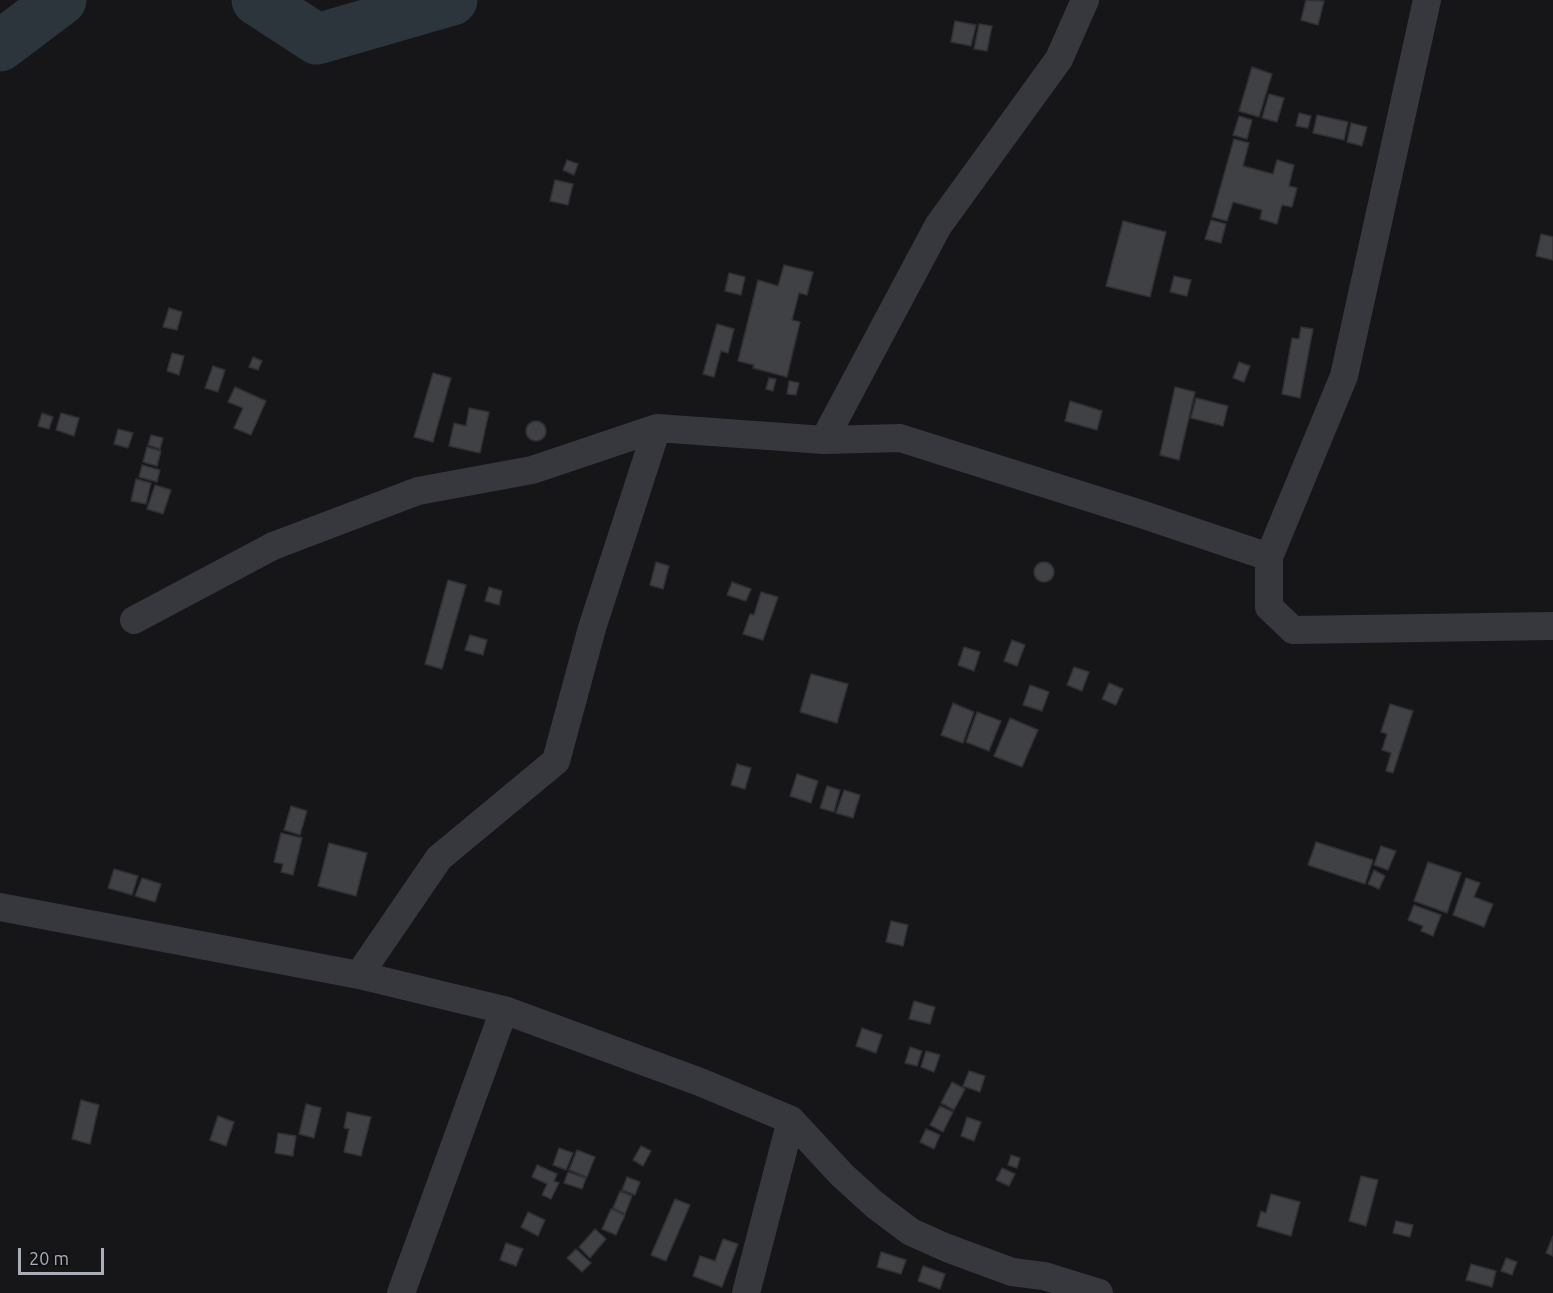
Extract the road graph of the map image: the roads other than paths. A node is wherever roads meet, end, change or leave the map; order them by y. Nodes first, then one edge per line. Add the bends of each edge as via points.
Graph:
1 (1085, 0) edge
2 (1427, 0) edge
3 (657, 428) junction
4 (824, 440) junction
5 (1269, 557) junction
6 (134, 620) dead end
7 (1553, 626) edge
8 (0, 907) edge
9 (359, 975) junction
10 (504, 1010) junction
11 (791, 1120) junction
12 (401, 1293) edge
13 (746, 1293) edge
14 (1099, 1293) edge

1 - 4 street via 1059,59 938,226
2 - 5 street via 1344,376
3 - 4 street
3 - 6 street via 532,470 418,491 273,546
3 - 9 street via 592,628 556,761 439,858
4 - 5 street via 900,438
5 - 7 street via 1269,607 1293,630
8 - 9 street
9 - 10 street
10 - 11 street
10 - 12 street
11 - 13 street
11 - 14 street via 842,1175 911,1232 1012,1272 1044,1276

